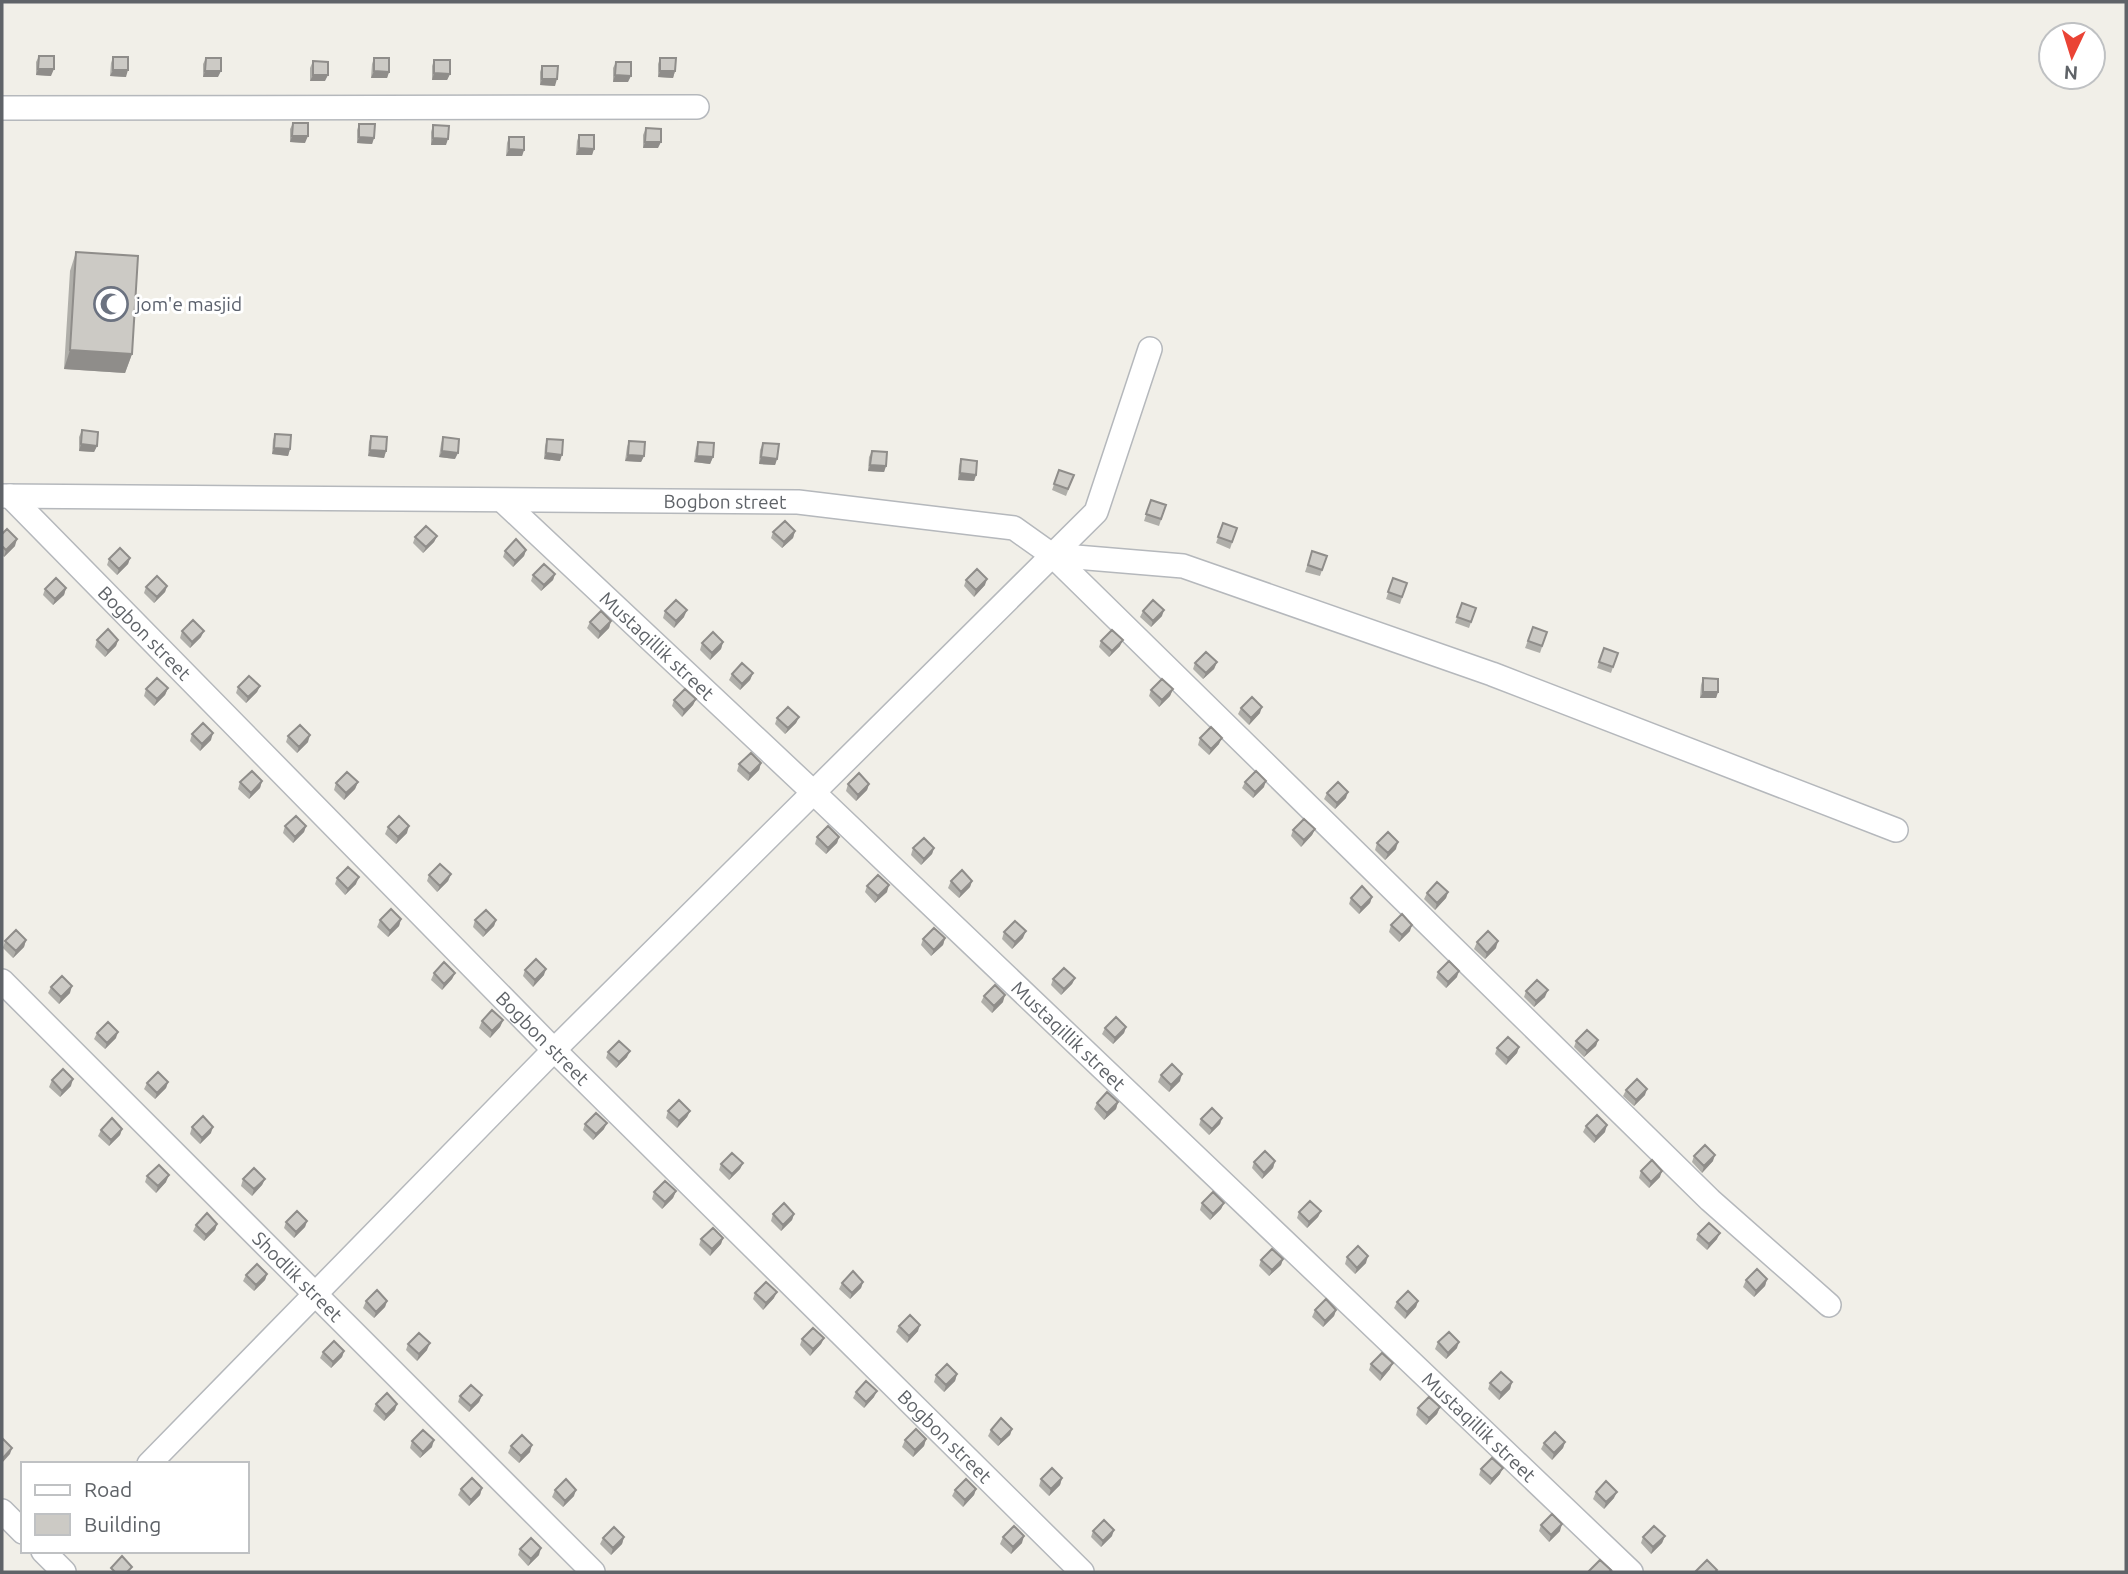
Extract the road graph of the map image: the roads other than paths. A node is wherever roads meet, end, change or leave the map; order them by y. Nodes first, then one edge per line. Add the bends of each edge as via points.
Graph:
1 (697, 107) dead end
2 (2, 108) edge
3 (1150, 349) dead end
4 (6, 496) edge
5 (504, 502) junction
6 (1052, 555) junction
7 (813, 792) junction
8 (1896, 830) dead end
9 (2, 981) edge
10 (554, 1050) junction
11 (314, 1293) junction
12 (1829, 1305) dead end
13 (151, 1462) edge
14 (2, 1511) edge
15 (21, 1530) edge
16 (593, 1572) edge
17 (1082, 1572) edge
18 (1631, 1572) edge

1 - 2 street
3 - 6 street via 1096,512
4 - 5 street, Bogbon street
4 - 10 street, Bogbon street
5 - 6 street, Bogbon street via 798,502 1014,528
5 - 7 street, Mustaqillik street
6 - 7 street
6 - 8 street via 1184,566 1492,674
6 - 12 street, Bogbon street via 1710,1200
7 - 10 street
7 - 18 street, Mustaqillik street
9 - 11 street, Shodlik street
10 - 11 street
10 - 17 street, Bogbon street
11 - 13 street
11 - 16 street, Shodlik street
14 - 15 street

